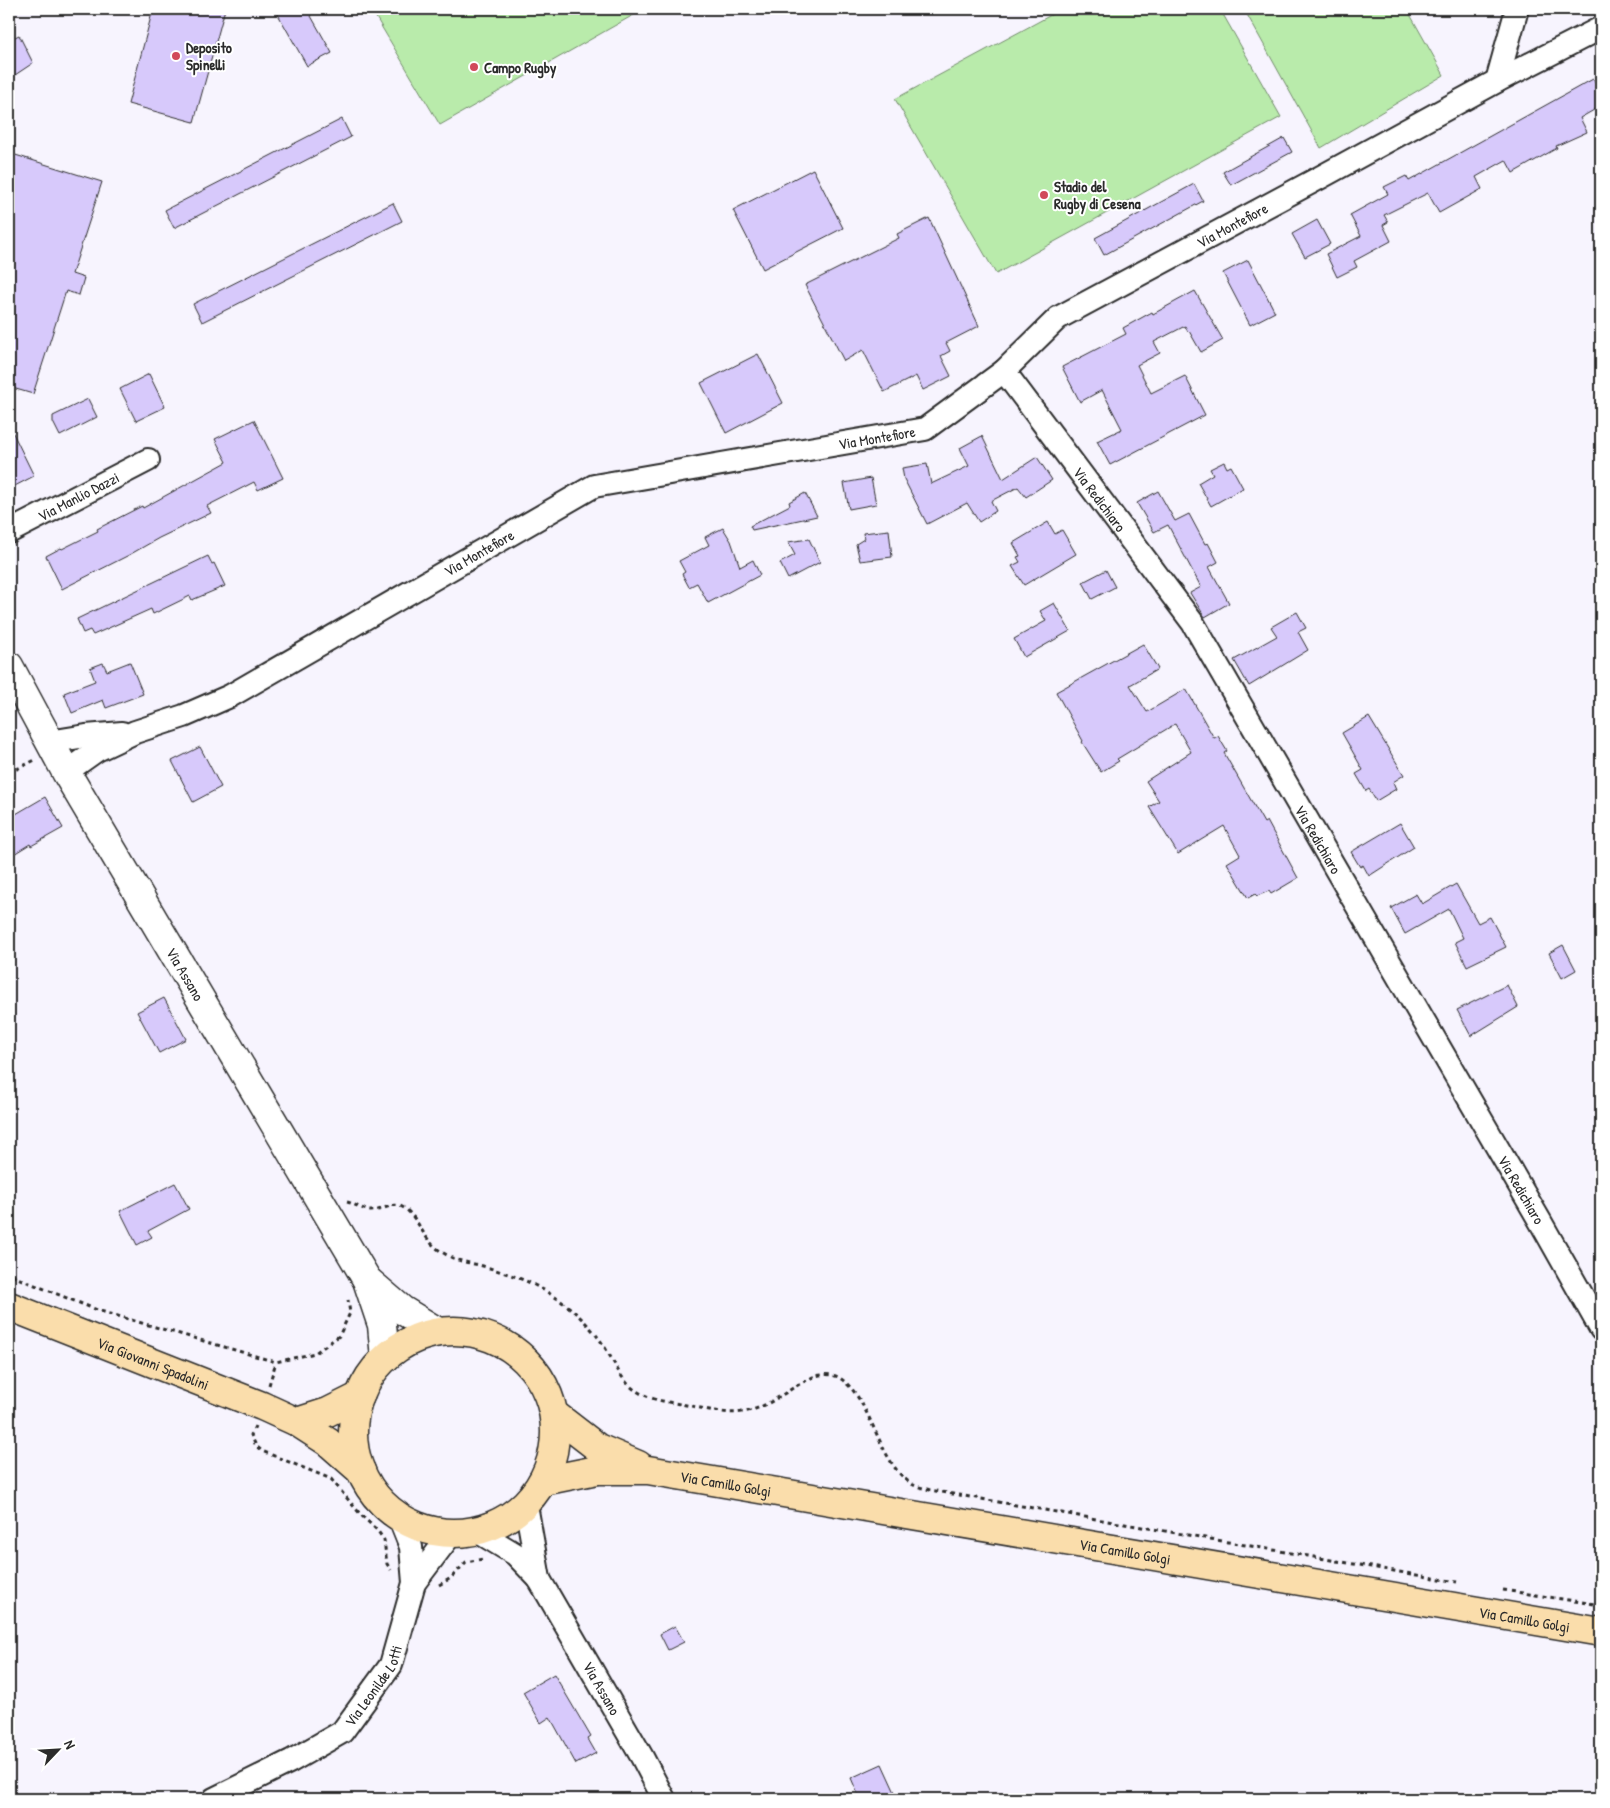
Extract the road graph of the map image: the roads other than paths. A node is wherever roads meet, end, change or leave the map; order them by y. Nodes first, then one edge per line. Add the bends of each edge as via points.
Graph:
1 (1517, 9) edge
2 (1601, 28) edge
3 (1497, 81) junction
4 (1004, 371) junction
5 (148, 460) dead end
6 (9, 532) edge
7 (9, 666) edge
8 (136, 732) junction
9 (49, 742) junction
10 (66, 772) junction
11 (357, 1289) junction
12 (9, 1306) edge
13 (1601, 1329) edge
14 (438, 1332) junction
15 (385, 1358) junction
16 (360, 1396) junction
17 (554, 1414) junction
18 (296, 1422) junction
19 (648, 1470) junction
20 (361, 1471) junction
21 (543, 1481) junction
22 (526, 1505) junction
23 (399, 1517) junction
24 (464, 1533) junction
25 (538, 1579) junction
26 (414, 1583) junction
27 (1601, 1632) edge
28 (214, 1799) edge
29 (664, 1799) edge

1 - 3 street
2 - 3 street, Via Montefiore
3 - 4 street, Via Montefiore via 1058,318
4 - 8 street, Via Montefiore via 925,429 594,486 230,696
4 - 13 street, Via Redichiaro via 1193,623
5 - 6 street, Via Manlio Dazzi
7 - 9 main road, Via Assano
8 - 9 street, Via Montefiore
8 - 10 street, Via Montefiore via 97,750
9 - 10 main road, Via Assano
10 - 11 main road, Via Assano via 326,1211
11 - 14 main road, Via Assano via 402,1310
11 - 15 main road, Via Assano via 382,1325
12 - 18 main road, Via Giovanni Spadolini
14 - 15 main road via 409,1341
14 - 17 main road via 482,1335 503,1343 522,1356 537,1373 548,1393
15 - 16 main road via 370,1376
16 - 18 main road via 328,1412
16 - 20 main road via 353,1434
17 - 19 main road, Via Camillo Golgi via 598,1448
17 - 21 main road via 554,1449
18 - 20 main road, Via Giovanni Spadolini via 328,1442
19 - 21 main road, Via Camillo Golgi via 597,1470
19 - 27 main road, Via Camillo Golgi
20 - 23 main road via 376,1497
21 - 22 main road
22 - 24 main road via 503,1522
22 - 25 street, Via Assano
23 - 24 main road via 424,1529
23 - 26 street, Via Leonilde Lotti via 411,1547
24 - 25 street, Via Assano via 515,1554
24 - 26 street, Via Leonilde Lotti
25 - 29 street, Via Assano
26 - 28 street, Via Leonilde Lotti via 392,1665 342,1732

